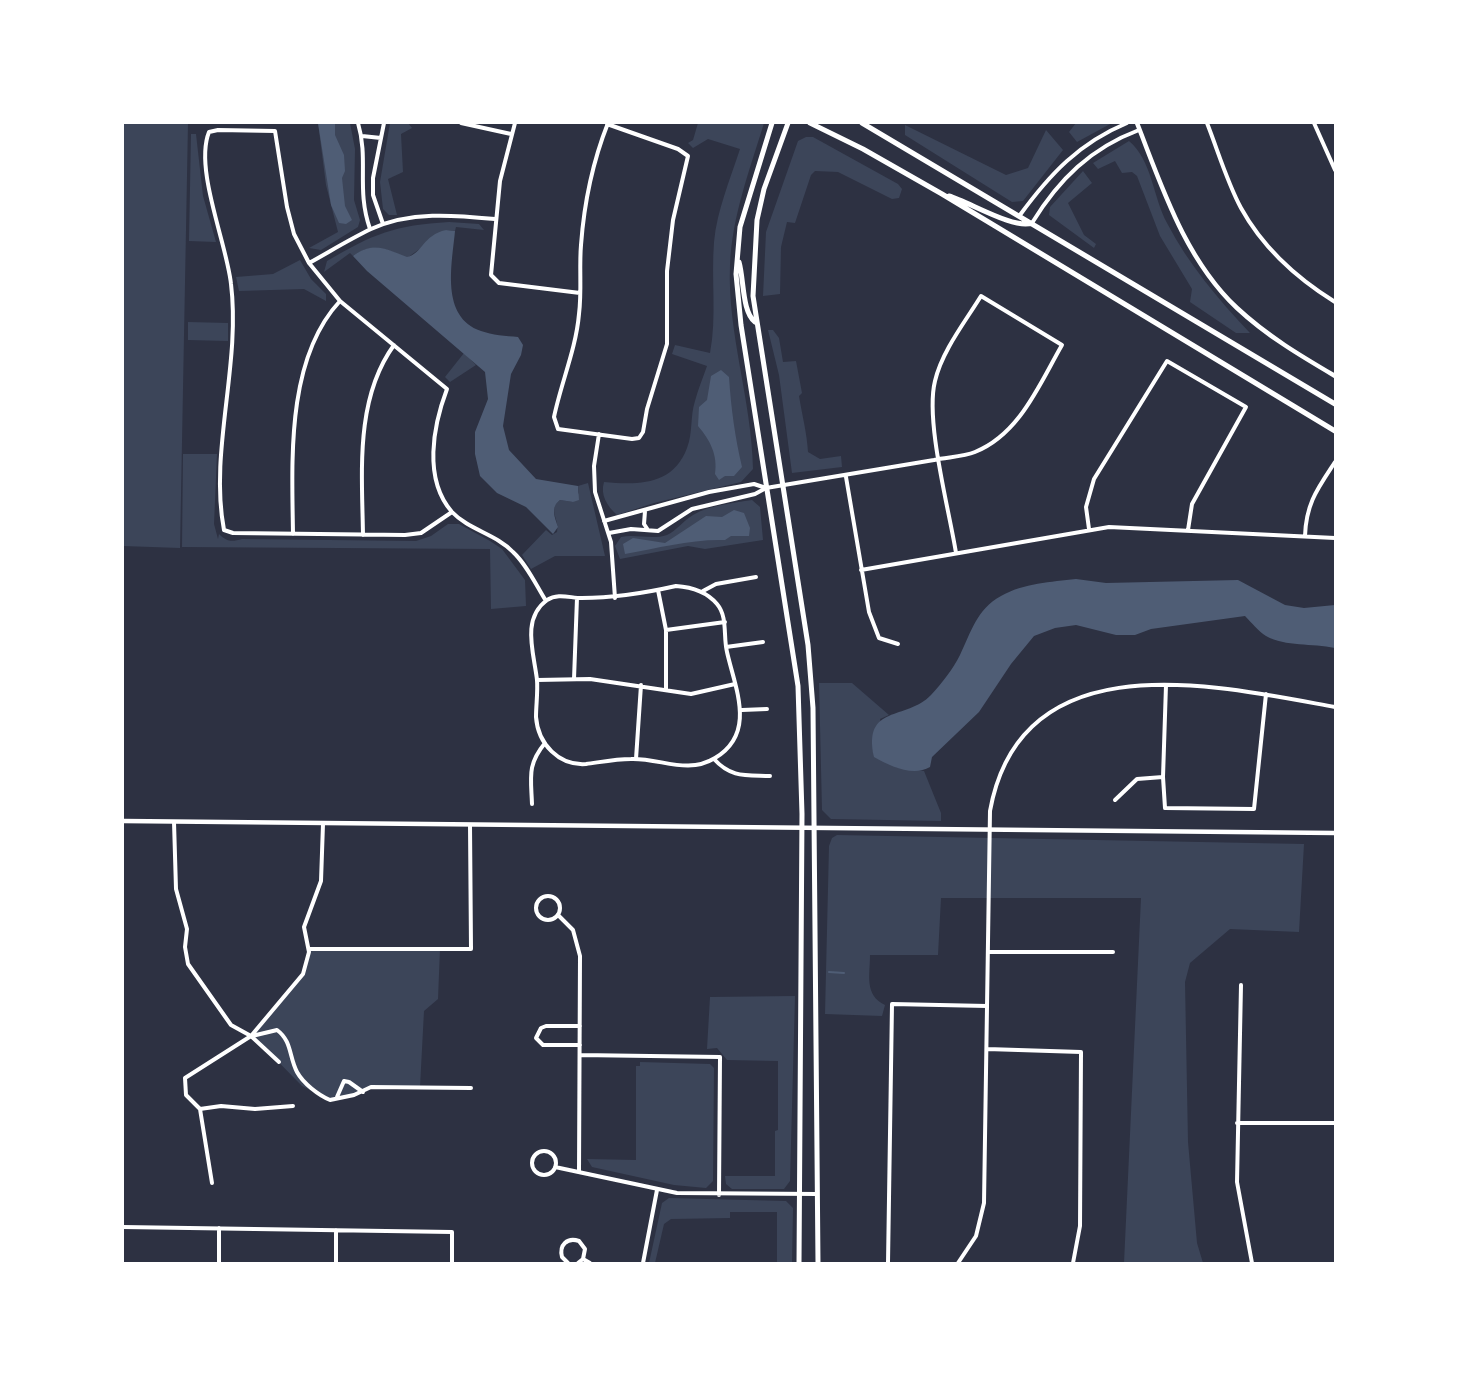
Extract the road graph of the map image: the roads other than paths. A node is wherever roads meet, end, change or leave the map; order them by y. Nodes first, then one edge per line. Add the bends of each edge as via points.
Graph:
1 (358, 123) edge
2 (384, 123) edge
3 (461, 123) edge
4 (515, 123) edge
5 (772, 123) edge
6 (788, 123) edge
7 (810, 123) edge
8 (862, 123) edge
9 (1126, 123) edge
10 (1137, 123) edge
11 (1207, 123) edge
12 (1314, 123) edge
13 (607, 124) edge
14 (1139, 130) junction
15 (511, 134) junction
16 (362, 136) junction
17 (382, 138) junction
18 (1335, 170) edge
19 (942, 194) junction
20 (1020, 215) junction
21 (495, 219) junction
22 (1032, 223) junction
23 (383, 225) junction
24 (370, 229) junction
25 (738, 257) junction
26 (309, 263) junction
27 (580, 293) junction
28 (340, 301) junction
29 (1335, 302) edge
30 (755, 322) junction
31 (394, 345) junction
32 (1335, 376) edge
33 (1335, 404) edge
34 (1335, 431) edge
35 (599, 434) junction
36 (940, 459) junction
37 (1335, 462) edge
38 (846, 477) junction
39 (782, 486) junction
40 (766, 488) junction
41 (452, 512) junction
42 (645, 512) junction
43 (604, 521) junction
44 (1089, 529) junction
45 (1188, 530) junction
46 (648, 531) junction
47 (609, 533) junction
48 (292, 534) junction
49 (363, 535) junction
50 (1305, 536) junction
51 (1335, 538) edge
52 (956, 553) junction
53 (861, 570) junction
54 (756, 577) dead end
55 (658, 590) junction
56 (703, 591) junction
57 (577, 598) junction
58 (615, 598) junction
59 (546, 601) junction
60 (724, 622) junction
61 (666, 630) junction
62 (763, 642) dead end
63 (898, 644) dead end
64 (726, 647) junction
65 (574, 679) junction
66 (537, 680) junction
67 (735, 684) junction
68 (640, 685) junction
69 (1166, 685) junction
70 (666, 690) junction
71 (1266, 694) junction
72 (1335, 707) edge
73 (767, 709) dead end
74 (742, 710) junction
75 (545, 743) junction
76 (636, 759) junction
77 (714, 759) junction
78 (770, 776) dead end
79 (1163, 777) junction
80 (1115, 800) dead end
81 (532, 804) dead end
82 (123, 821) edge
83 (174, 822) junction
84 (323, 824) junction
85 (470, 825) junction
86 (802, 828) junction
87 (816, 828) junction
88 (990, 829) junction
89 (1335, 833) edge
90 (558, 915) junction
91 (309, 950) junction
92 (988, 952) junction
93 (1113, 952) dead end
94 (1241, 985) dead end
95 (987, 1006) junction
96 (580, 1026) junction
97 (251, 1036) junction
98 (580, 1045) junction
99 (987, 1049) junction
100 (580, 1055) junction
101 (279, 1062) dead end
102 (471, 1088) dead end
103 (363, 1092) junction
104 (337, 1097) junction
105 (292, 1106) dead end
106 (200, 1109) junction
107 (1238, 1123) junction
108 (1335, 1123) edge
109 (555, 1167) junction
110 (579, 1172) junction
111 (212, 1184) dead end
112 (657, 1190) junction
113 (799, 1194) junction
114 (818, 1194) junction
115 (719, 1195) junction
116 (123, 1227) edge
117 (219, 1228) junction
118 (336, 1230) junction
119 (583, 1259) junction
120 (219, 1263) edge
121 (336, 1263) edge
122 (452, 1263) edge
123 (568, 1263) edge
124 (578, 1263) edge
125 (590, 1263) edge
126 (643, 1263) edge
127 (799, 1263) edge
128 (818, 1263) edge
129 (888, 1263) edge
130 (958, 1263) edge
131 (1073, 1263) edge
132 (1252, 1263) edge

1 - 16 street
2 - 17 street
3 - 15 street
4 - 15 street
5 - 25 main road via 740,227
6 - 30 main road via 757,220 753,252
7 - 19 main road
8 - 20 main road
9 - 20 street via 1075,152 1049,176
10 - 14 street
11 - 29 street via 1241,208 1272,251 1306,284
12 - 18 street
13 - 27 street via 589,188 581,244
13 - 35 street via 688,156 673,220 667,271 667,344 643,432 639,438
14 - 22 street via 1110,142 1081,161 1054,190
14 - 32 street via 1180,227 1224,294 1274,339
15 - 21 street
16 - 17 street
16 - 24 street via 361,197
17 - 23 street via 373,178
19 - 22 main road via 1021,225
19 - 34 main road
20 - 22 main road
21 - 23 street via 444,215
21 - 27 street via 491,275 495,280
22 - 33 main road
23 - 24 street
24 - 26 street
25 - 30 main road via 747,313
25 - 40 main road via 741,325
26 - 28 street
26 - 48 street via 294,234 287,207 275,131 209,132 207,167 231,282 234,321 222,448 224,530
27 - 35 street via 575,337 554,417 558,429
28 - 31 street
28 - 48 street via 326,317 299,390 294,428
30 - 39 main road
31 - 41 street via 447,389 439,411 434,470
31 - 49 street via 374,382 365,422
35 - 43 street via 595,492
36 - 36 street via 975,452 1002,436 1019,418 1062,345 981,296 935,380 932,412
36 - 38 street
36 - 52 street
37 - 50 street via 1305,514
38 - 39 street
38 - 53 street
39 - 40 street
39 - 87 main road via 808,645
40 - 42 street via 754,484 709,492
40 - 46 street via 692,509 658,531
40 - 86 main road via 798,686
41 - 49 street via 421,533
41 - 59 street via 513,552
42 - 43 street
42 - 46 street
43 - 47 street
44 - 45 street
44 - 45 street via 1086,507 1094,479 1167,361 1246,407 1192,504
44 - 52 street
45 - 50 street
46 - 47 street
47 - 58 street
48 - 49 street
50 - 51 street
52 - 53 street
53 - 63 street via 869,612 879,638
54 - 56 street via 716,584
55 - 56 street via 676,586
55 - 58 street
55 - 61 street
56 - 60 street via 718,605
57 - 58 street
57 - 59 street via 556,596
57 - 65 street
59 - 66 street via 532,618
60 - 61 street
60 - 64 street
61 - 70 street
62 - 64 street
64 - 67 street
65 - 66 street
65 - 68 street
66 - 75 street via 536,719
67 - 70 street via 692,694
67 - 74 street
68 - 70 street
68 - 76 street
69 - 71 street via 1219,686
69 - 79 street
69 - 88 street via 1118,686 1076,697 1038,722 1011,752 992,799
71 - 72 street
71 - 79 street via 1254,809 1165,808
73 - 74 street
74 - 77 street via 737,735
75 - 76 street via 560,759 577,765
75 - 81 street via 531,766
76 - 77 street via 691,767
77 - 78 street via 725,771
79 - 80 street via 1137,779
82 - 83 street
83 - 84 street
83 - 97 street via 176,889 187,929 188,964 231,1025
84 - 85 street
84 - 91 street via 321,881 304,927
85 - 86 street
85 - 91 street via 471,949
86 - 87 street
86 - 113 main road
87 - 88 street
87 - 114 main road
88 - 89 street
88 - 92 street
90 - 90 street via 561,908 556,898 545,896 538,901 536,910 540,917 548,920
90 - 96 street via 573,930 580,949
91 - 97 street via 303,974
92 - 93 street
92 - 95 street
94 - 107 street
95 - 99 street
95 - 129 street via 892,1004
96 - 98 street
96 - 98 street via 546,1026 536,1038 543,1045
97 - 101 street
97 - 104 street via 277,1030 288,1043 302,1079 322,1097
97 - 106 street via 185,1078 186,1095
98 - 100 street
99 - 130 street via 984,1203 976,1236
99 - 131 street via 1081,1052 1080,1226
100 - 110 street
100 - 115 street via 720,1057
102 - 103 street via 371,1087
103 - 104 street
103 - 104 street via 344,1082
105 - 106 street
106 - 111 street
107 - 108 street
107 - 132 street via 1237,1182
109 - 109 street via 554,1156 548,1152 536,1153 532,1160 533,1169 539,1174 547,1175
109 - 110 street
110 - 112 street
112 - 115 street
112 - 126 street
113 - 114 street
113 - 115 street
113 - 127 main road
114 - 128 main road
116 - 117 street
117 - 118 street
117 - 120 street
118 - 121 street
118 - 122 street via 452,1232
119 - 123 street via 584,1246 569,1240 561,1253
119 - 124 street
119 - 125 street

